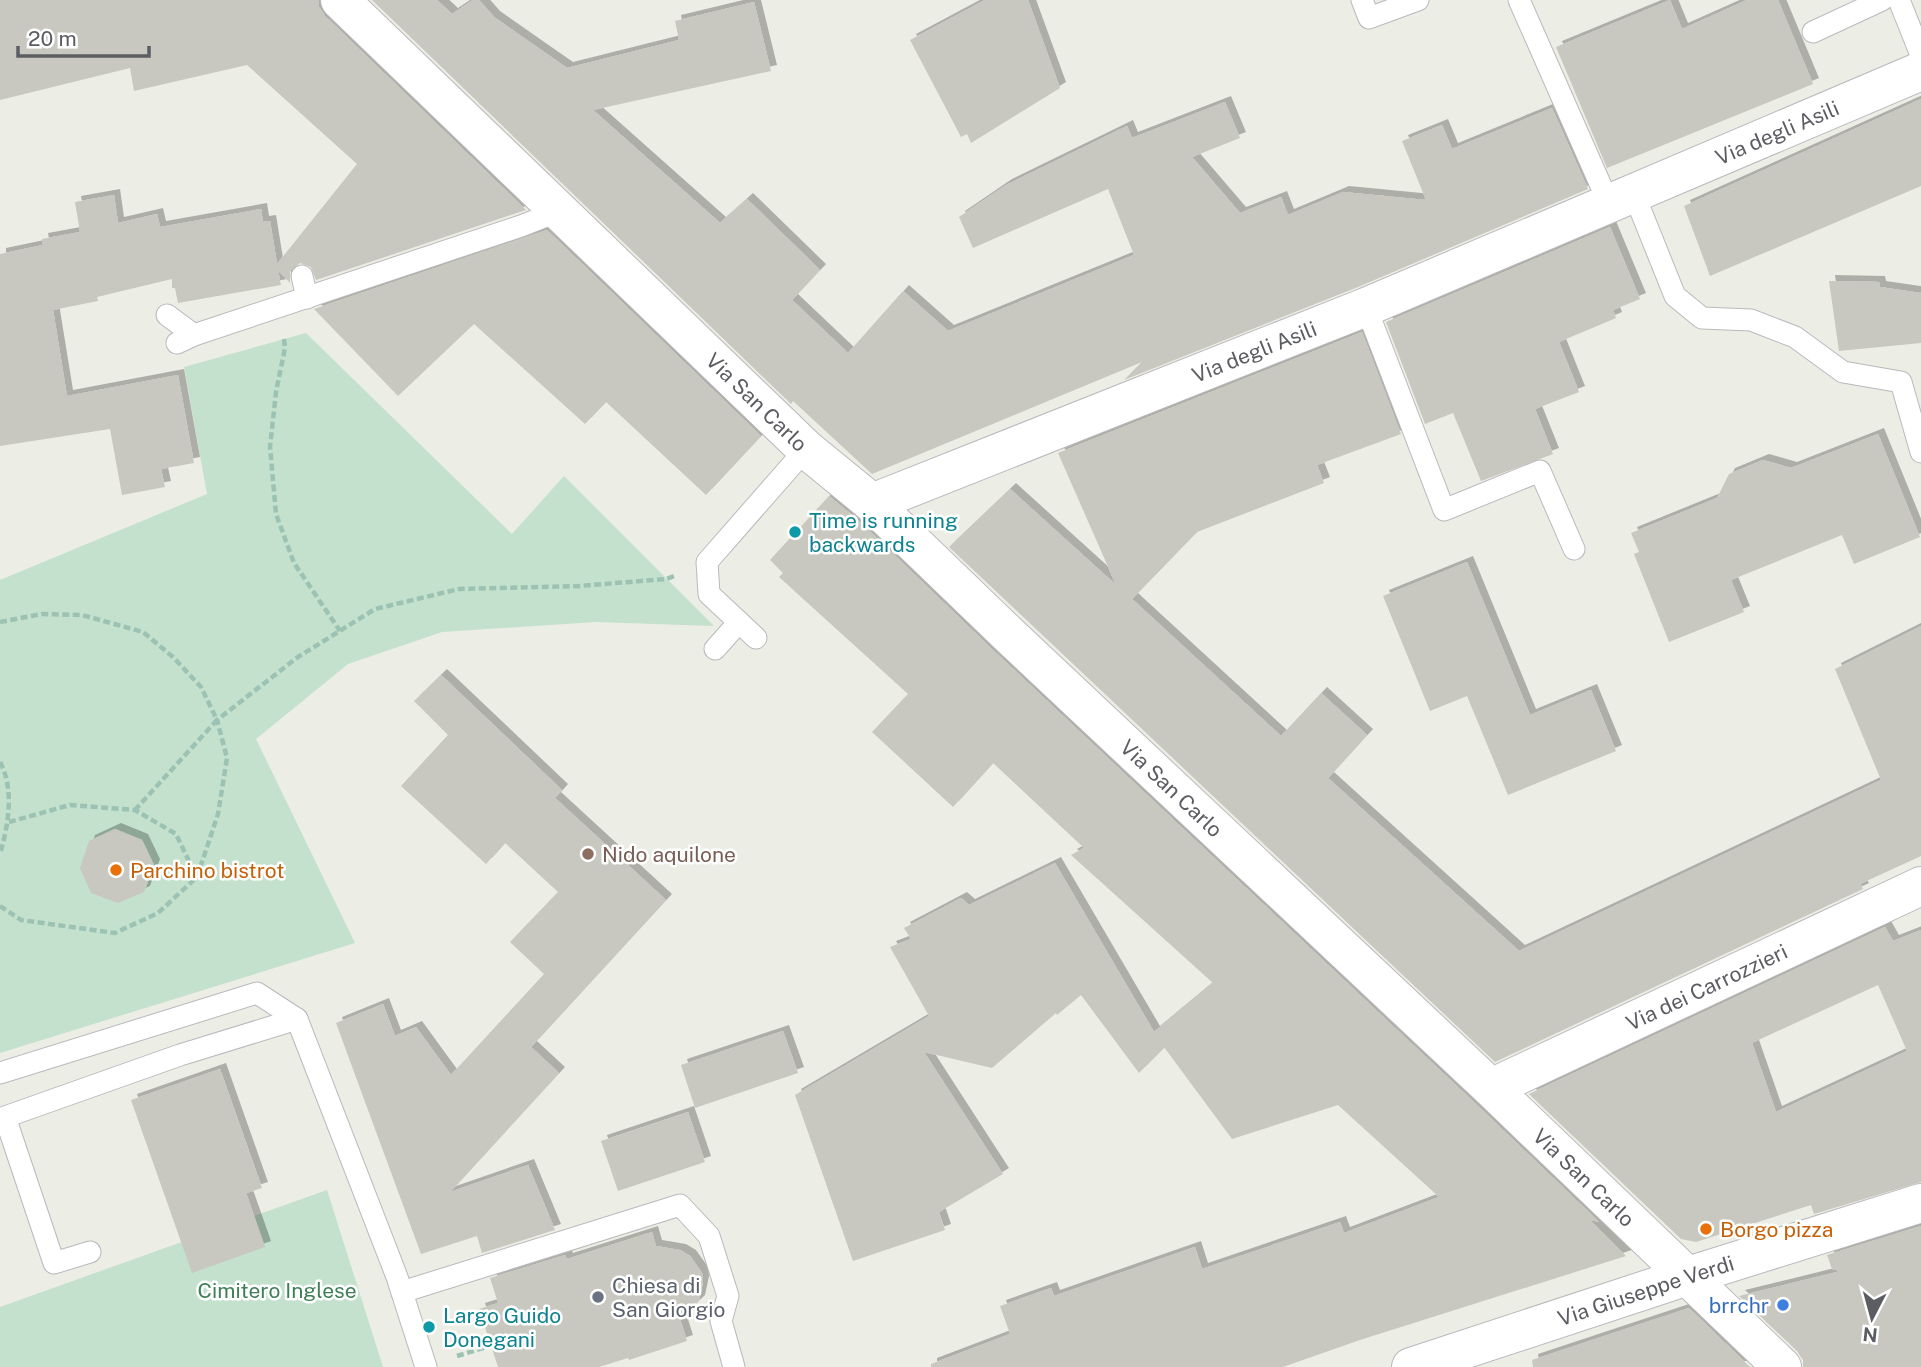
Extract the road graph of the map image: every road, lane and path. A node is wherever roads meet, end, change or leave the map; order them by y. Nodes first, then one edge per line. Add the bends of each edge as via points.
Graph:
1 (340, 0) edge
2 (1362, 0) edge
3 (1418, 0) edge
4 (1519, 0) edge
5 (1882, 0) edge
6 (1899, 0) edge
7 (1813, 32) dead end
8 (1921, 55) edge
9 (1921, 71) edge
10 (1622, 199) junction
11 (559, 211) junction
12 (302, 276) dead end
13 (307, 298) junction
14 (1367, 307) junction
15 (275, 308) junction
16 (167, 315) dead end
17 (806, 449) junction
18 (1921, 452) edge
19 (872, 503) junction
20 (1574, 548) dead end
21 (708, 562) junction
22 (0, 622) edge
23 (739, 622) junction
24 (340, 631) junction
25 (756, 638) dead end
26 (715, 649) dead end
27 (217, 720) junction
28 (0, 762) edge
29 (135, 810) junction
30 (9, 822) junction
31 (0, 854) edge
32 (197, 877) junction
33 (1921, 886) edge
34 (0, 906) edge
35 (297, 1019) junction
36 (0, 1073) edge
37 (1492, 1088) junction
38 (1921, 1203) edge
39 (90, 1252) dead end
40 (1688, 1276) junction
41 (402, 1292) junction
42 (510, 1340) dead end
43 (469, 1353) dead end
44 (426, 1367) edge
45 (734, 1367) edge
46 (1411, 1367) edge
47 (1782, 1367) edge

1 - 11 street, Via San Carlo
2 - 3 lane via 1369,18
4 - 10 lane
5 - 7 lane
6 - 8 lane
9 - 10 street, Via degli Asili
10 - 14 street, Via degli Asili
10 - 18 lane via 1675,296 1702,318 1751,320 1796,337 1843,372 1901,382
11 - 13 lane
11 - 17 street, Via San Carlo
12 - 13 lane
13 - 15 lane
14 - 19 street, Via degli Asili
14 - 20 lane via 1444,510 1540,471
15 - 16 lane via 186,339
15 - 24 path via 285,348 270,447 276,514 294,563
17 - 19 street, Via San Carlo
17 - 21 lane
19 - 37 street, Via San Carlo
21 - 23 lane via 709,594
21 - 24 path via 666,579 459,589 375,609
22 - 27 path via 42,614 82,615 143,632 201,687
23 - 25 lane
23 - 26 lane
24 - 27 path via 298,657
27 - 29 path
27 - 32 path via 227,758 218,814
28 - 30 path via 5,771
29 - 30 path via 70,805
29 - 32 path via 176,834
30 - 31 path
32 - 34 path via 158,913 115,933 20,920
33 - 37 street, Via dei Carrozzieri
35 - 36 lane via 257,993
35 - 39 lane via 5,1117 54,1263
35 - 41 lane
37 - 40 street, Via San Carlo
38 - 40 street, Via Giuseppe Verdi
40 - 46 street, Via Giuseppe Verdi
40 - 47 street, Via San Carlo
41 - 44 lane
41 - 45 lane via 680,1205 709,1236 729,1296 721,1321
42 - 43 path

